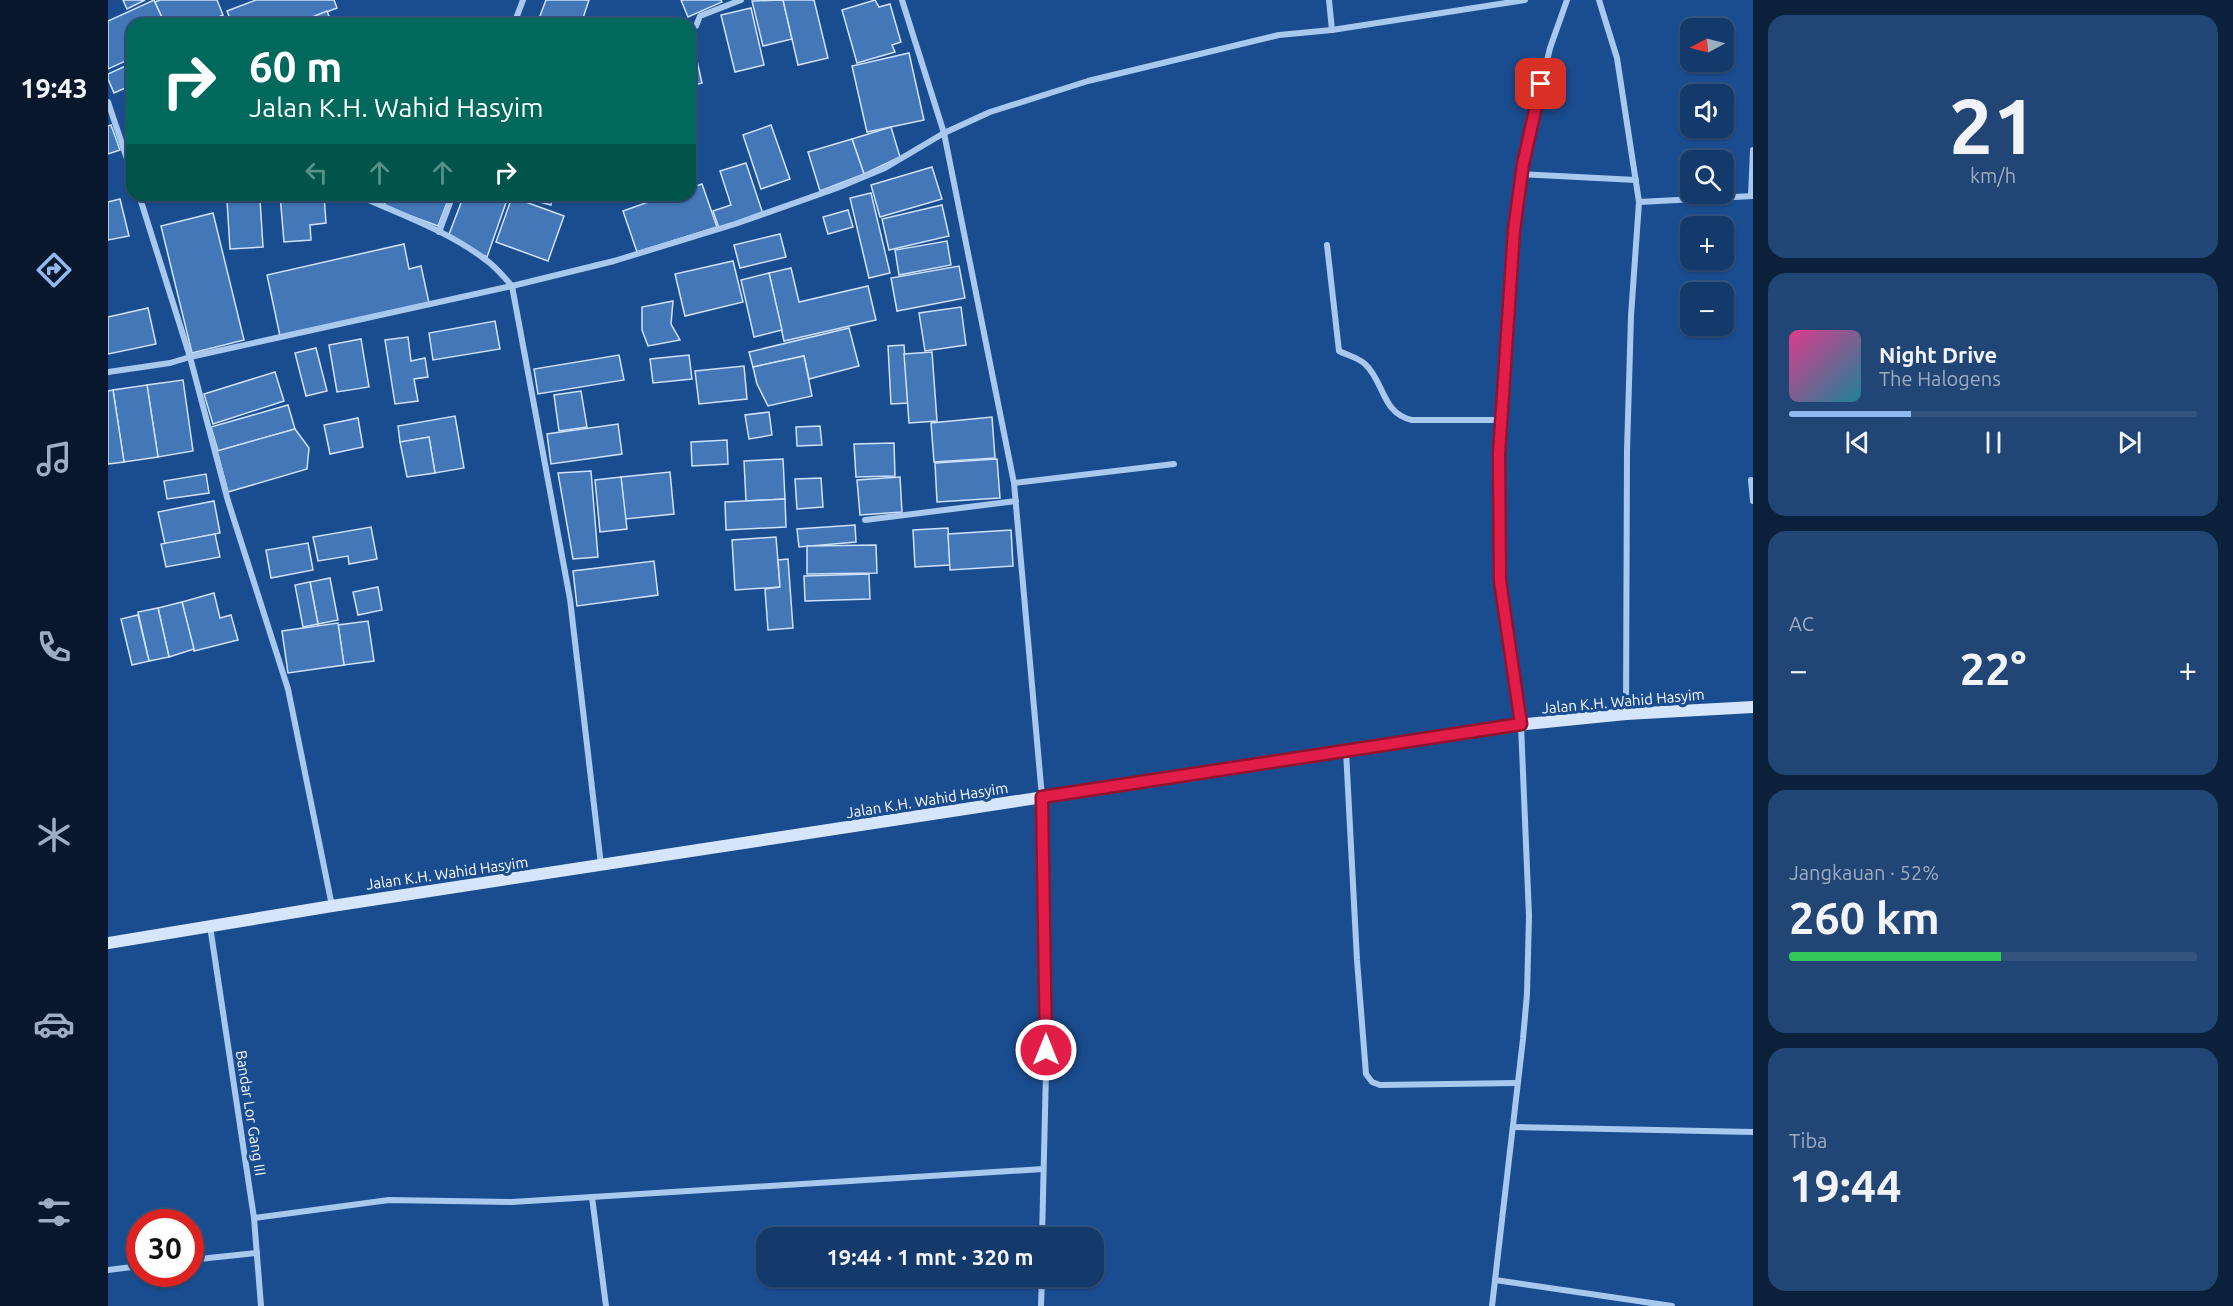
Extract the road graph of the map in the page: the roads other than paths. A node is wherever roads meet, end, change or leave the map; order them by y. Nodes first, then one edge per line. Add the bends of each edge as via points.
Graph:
1 (523, 0) edge
2 (741, 0) edge
3 (902, 0) edge
4 (1329, 0) edge
5 (1525, 0) edge
6 (1567, 0) edge
7 (1599, 0) edge
8 (516, 18) edge
9 (696, 26) dead end
10 (1332, 30) junction
11 (108, 102) edge
12 (944, 133) junction
13 (1753, 150) edge
14 (126, 156) edge
15 (1521, 174) junction
16 (1636, 180) junction
17 (1752, 196) edge
18 (141, 201) edge
19 (370, 201) edge
20 (451, 201) edge
21 (1639, 202) junction
22 (439, 232) junction
23 (1327, 245) dead end
24 (512, 286) junction
25 (190, 357) junction
26 (108, 372) edge
27 (1501, 420) junction
28 (1174, 464) dead end
29 (1751, 480) dead end
30 (1014, 483) junction
31 (1016, 501) junction
32 (1753, 501) edge
33 (865, 520) dead end
34 (1753, 707) edge
35 (1626, 714) junction
36 (1521, 724) junction
37 (1346, 750) junction
38 (1042, 797) junction
39 (602, 866) junction
40 (332, 906) junction
41 (209, 925) junction
42 (108, 943) edge
43 (1517, 1083) junction
44 (1514, 1127) junction
45 (1753, 1132) edge
46 (1043, 1169) junction
47 (592, 1197) junction
48 (254, 1218) junction
49 (1042, 1227) edge
50 (257, 1253) junction
51 (204, 1259) edge
52 (126, 1268) edge
53 (108, 1270) edge
54 (1495, 1280) junction
55 (1042, 1287) edge
56 (261, 1306) edge
57 (606, 1306) edge
58 (1041, 1306) edge
59 (1492, 1306) edge
60 (1672, 1306) edge

1 - 8 street
2 - 9 street via 700,16
3 - 12 street
4 - 10 street
5 - 10 street
6 - 15 street via 1550,48
7 - 16 street via 1617,58
10 - 12 street via 1279,36 1088,81 990,112
11 - 14 street
12 - 24 street via 885,168 837,188 614,261
12 - 30 street
13 - 17 street
15 - 16 street
15 - 27 street
16 - 21 street
17 - 21 street
18 - 25 street
19 - 22 street
20 - 22 street
21 - 35 street via 1630,316
22 - 24 street via 486,260
23 - 27 street via 1339,351 1367,365 1394,412 1412,420
24 - 25 street
24 - 39 street via 570,599
25 - 26 street
25 - 40 street via 228,501 288,689
27 - 36 street via 1500,581
28 - 30 street
29 - 32 street
30 - 31 street
31 - 33 street
31 - 38 street
34 - 35 main road, Jalan K.H. Wahid Hasyim
35 - 36 main road, Jalan K.H. Wahid Hasyim
36 - 37 main road, Jalan K.H. Wahid Hasyim
36 - 43 street via 1529,916 1527,994
37 - 38 main road, Jalan K.H. Wahid Hasyim
37 - 43 street via 1366,1074 1380,1085
38 - 39 main road, Jalan K.H. Wahid Hasyim
38 - 46 street via 1046,991
39 - 40 main road, Jalan K.H. Wahid Hasyim
40 - 41 main road, Jalan K.H. Wahid Hasyim
41 - 42 main road, Jalan K.H. Wahid Hasyim
41 - 48 street, Bandar Lor Gang III
43 - 44 street
44 - 45 street
44 - 54 street
46 - 47 street
46 - 49 street
47 - 48 street via 512,1202 389,1200
47 - 57 street
48 - 50 street, Bandar Lor Gang III
50 - 51 street
50 - 56 street, Bandar Lor Gang III
52 - 53 street
54 - 59 street
54 - 60 street
55 - 58 street

